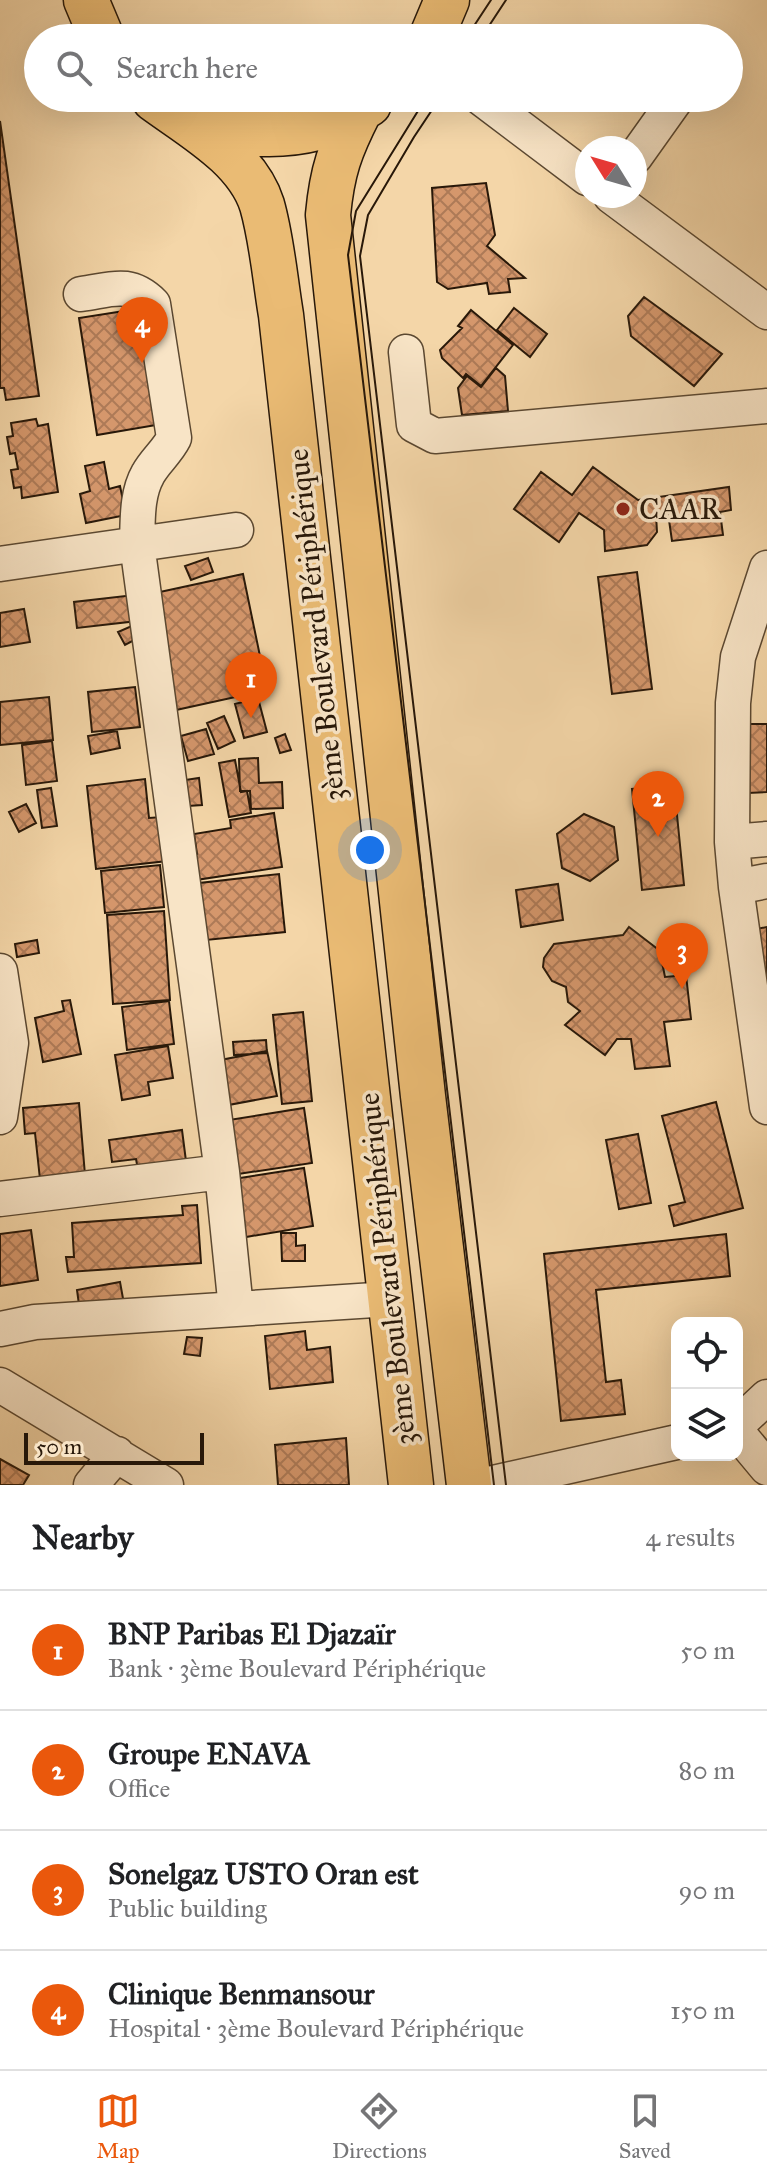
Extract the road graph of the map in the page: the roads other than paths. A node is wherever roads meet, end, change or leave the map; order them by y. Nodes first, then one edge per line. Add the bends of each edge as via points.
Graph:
1 (64, 0) edge
2 (86, 0) edge
3 (447, 0) edge
4 (87, 24) edge
5 (95, 24) edge
6 (437, 24) edge
7 (172, 112) edge
8 (178, 112) edge
9 (351, 112) edge
10 (363, 112) edge
11 (500, 112) edge
12 (667, 112) edge
13 (647, 140) edge
14 (575, 169) edge
15 (627, 208) edge
16 (81, 294) dead end
17 (767, 312) edge
18 (406, 352) dead end
19 (767, 406) edge
20 (236, 530) dead end
21 (137, 544) junction
22 (1, 560) edge
23 (767, 568) edge
24 (767, 839) edge
25 (732, 842) junction
26 (751, 884) edge
27 (0, 971) edge
28 (5, 1040) edge
29 (767, 1107) edge
30 (0, 1117) edge
31 (222, 1172) junction
32 (0, 1199) edge
33 (390, 1299) junction
34 (236, 1309) junction
35 (0, 1329) edge
36 (0, 1385) edge
37 (767, 1397) edge
38 (743, 1419) edge
39 (743, 1439) edge
40 (671, 1443) edge
41 (117, 1454) junction
42 (767, 1468) edge
43 (91, 1485) edge
44 (166, 1485) edge
45 (411, 1485) edge
46 (469, 1485) edge
47 (484, 1485) edge

1 - 4 street
2 - 5 highway
3 - 6 highway
7 - 33 highway, 3ème Boulevard Périphérique via 242,171 262,206 281,315
8 - 9 highway via 233,132 277,135 320,127
10 - 46 highway, 3ème Boulevard Périphérique via 337,157 328,215
11 - 14 street
12 - 13 street
15 - 17 street
16 - 21 street via 129,287 153,304 174,438 141,490
18 - 19 street via 414,425 435,436
20 - 21 street
21 - 22 street
21 - 31 street
23 - 25 street via 738,657
24 - 25 street
25 - 26 street
26 - 29 street
27 - 28 street
28 - 30 street
31 - 32 street
31 - 34 street
33 - 34 street
33 - 45 highway, 3ème Boulevard Périphérique
34 - 35 street via 35,1322
36 - 41 street
37 - 38 street
39 - 42 street
40 - 47 street
41 - 43 street
41 - 44 street

